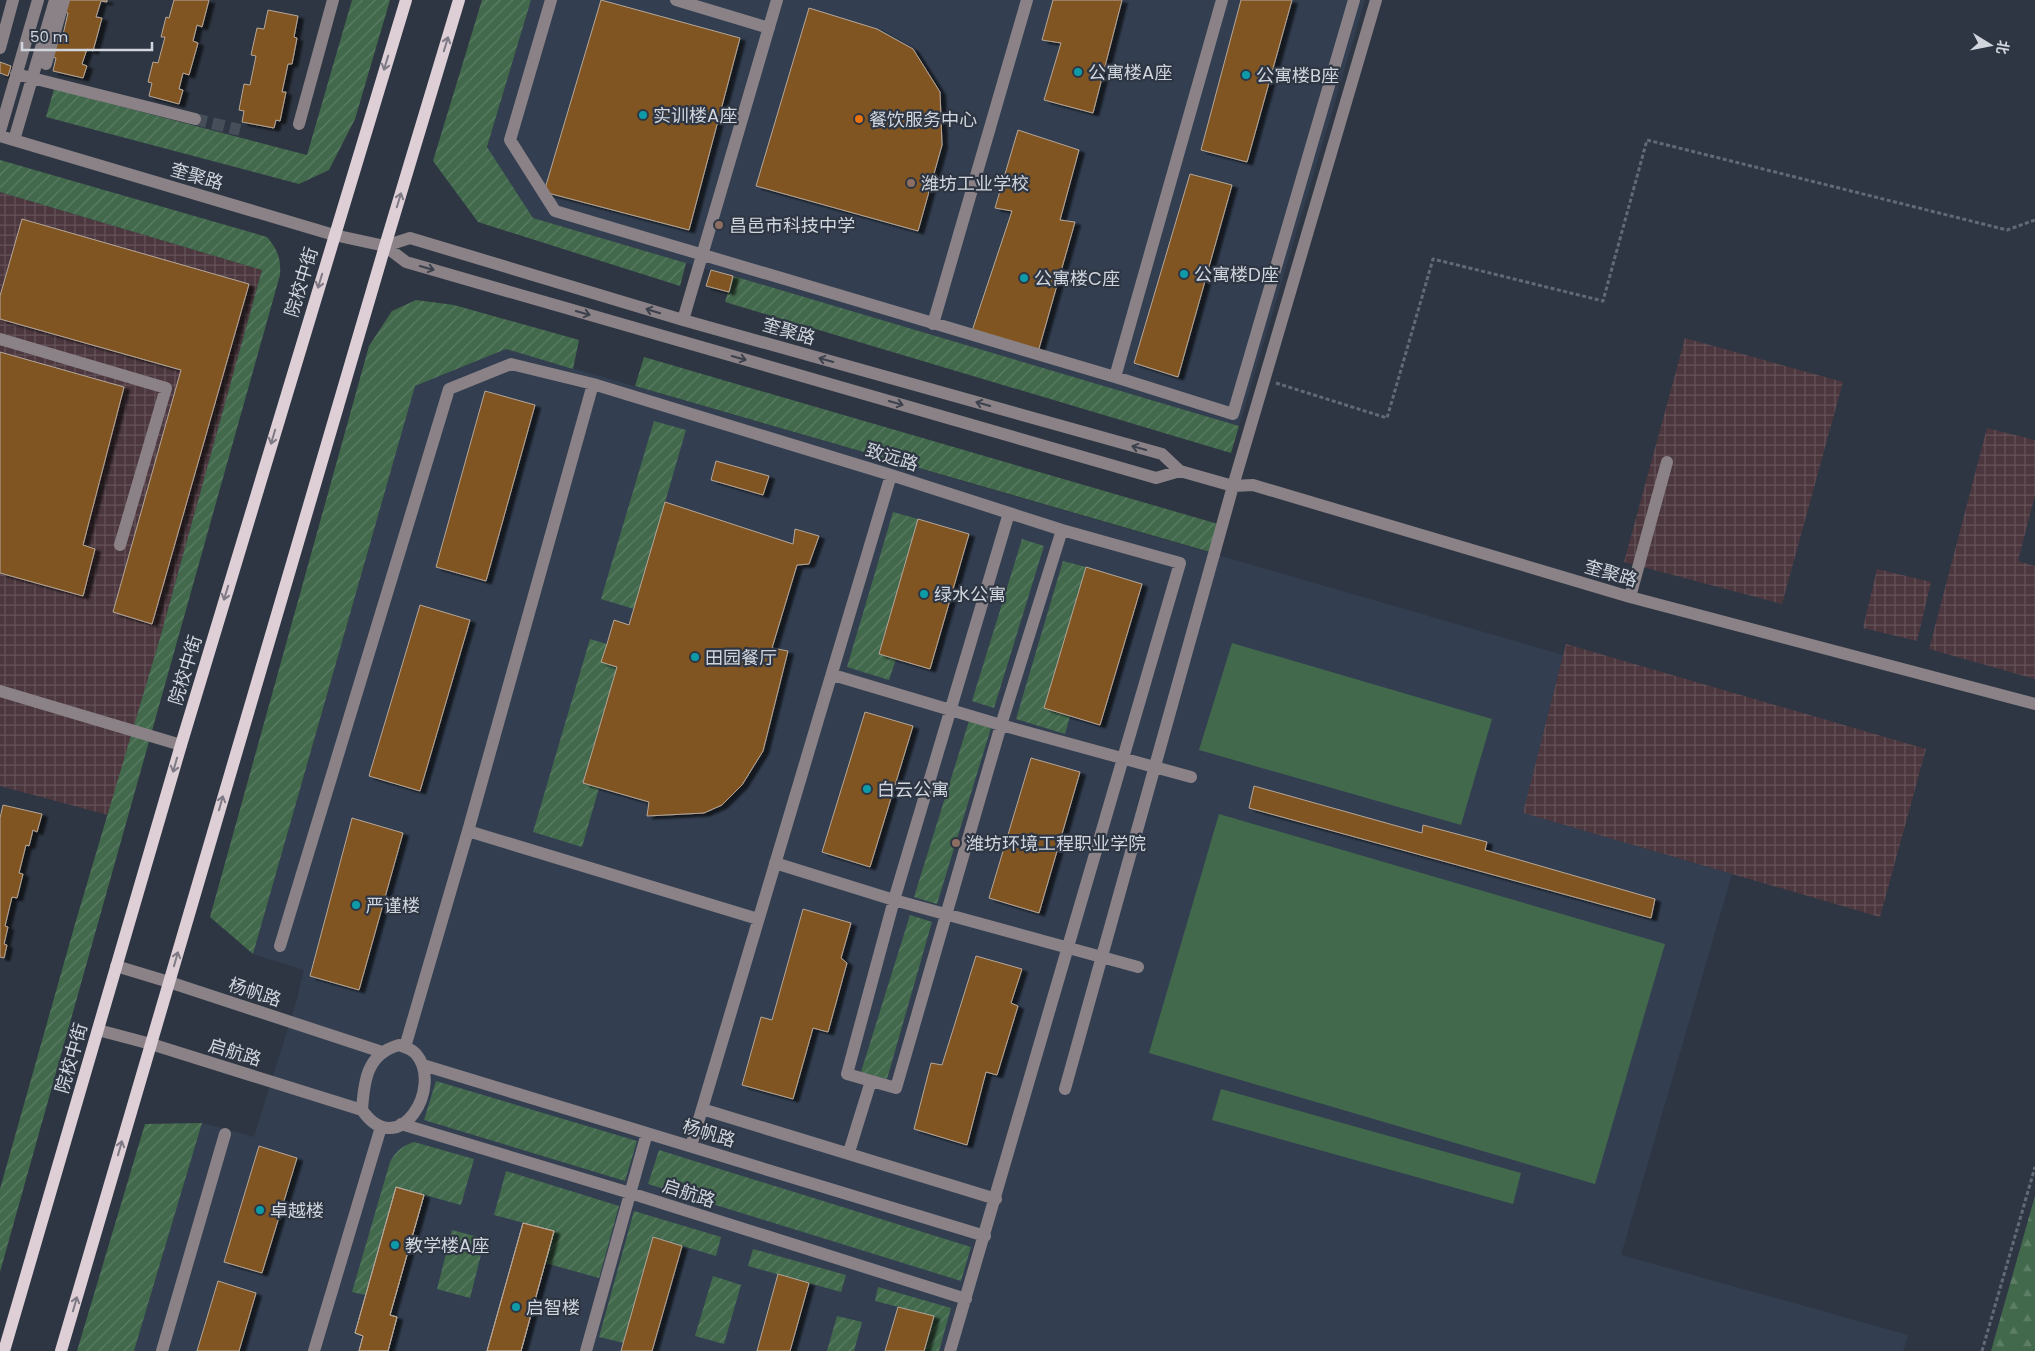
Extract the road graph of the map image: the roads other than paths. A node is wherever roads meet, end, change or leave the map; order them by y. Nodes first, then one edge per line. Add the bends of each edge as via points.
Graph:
1 (13, 0) edge
2 (38, 0) edge
3 (55, 0) edge
4 (64, 0) edge
5 (333, 0) edge
6 (406, 0) edge
7 (459, 0) edge
8 (551, 0) edge
9 (676, 0) edge
10 (777, 0) edge
11 (1027, 0) edge
12 (1222, 0) edge
13 (1354, 0) edge
14 (1376, 0) edge
15 (769, 28) junction
16 (0, 48) edge
17 (46, 64) dead end
18 (16, 74) junction
19 (33, 78) junction
20 (195, 119) tunnel mouth
21 (299, 124) dead end
22 (0, 131) edge
23 (0, 136) edge
24 (14, 140) junction
25 (334, 235) junction
26 (384, 246) junction
27 (703, 254) junction
28 (683, 320) junction
29 (933, 324) junction
30 (0, 339) edge
31 (1115, 377) junction
32 (593, 384) junction
33 (1667, 462) dead end
34 (1180, 471) junction
35 (891, 475) junction
36 (1233, 486) junction
37 (1009, 513) junction
38 (1062, 530) junction
39 (120, 545) dead end
40 (1630, 596) junction
41 (833, 675) junction
42 (0, 691) edge
43 (2035, 704) edge
44 (951, 710) junction
45 (1001, 725) junction
46 (181, 745) junction
47 (1121, 758) junction
48 (1154, 767) junction
49 (1191, 777) dead end
50 (468, 831) junction
51 (775, 863) junction
52 (894, 900) junction
53 (946, 914) junction
54 (758, 919) junction
55 (280, 946) dead end
56 (1067, 947) junction
57 (1100, 957) junction
58 (116, 966) junction
59 (1138, 967) dead end
60 (169, 982) junction
61 (98, 1030) junction
62 (151, 1044) junction
63 (404, 1047) junction
64 (382, 1052) junction
65 (423, 1065) junction
66 (870, 1081) junction
67 (1064, 1089) dead end
68 (702, 1108) junction
69 (362, 1110) junction
70 (401, 1124) junction
71 (381, 1127) junction
72 (647, 1133) junction
73 (225, 1134) dead end
74 (691, 1146) junction
75 (850, 1152) junction
76 (630, 1193) junction
77 (996, 1198) junction
78 (985, 1236) junction
79 (966, 1299) junction
80 (4, 1351) edge
81 (61, 1351) edge
82 (162, 1351) edge
83 (314, 1351) edge
84 (586, 1351) edge
85 (950, 1351) edge

1 - 16 street
2 - 18 street
3 - 19 street
4 - 17 street
5 - 21 street
6 -> 25 main road, 院校中街
26 -> 7 main road
8 - 27 street via 510,140 555,211
9 - 15 street
10 - 15 street
11 - 29 street
12 - 31 street
13 - 31 street via 1233,414
14 - 36 street
15 - 27 street
18 - 19 street
18 - 22 street
19 - 20 street
19 - 24 street
23 - 24 street, 奎聚路
24 - 25 street, 奎聚路
25 - 26 street, 奎聚路
25 -> 46 main road, 院校中街
28 -> 26 street, 奎聚路 via 410,238
26 -> 34 street, 奎聚路 via 406,262 1156,478
60 -> 26 main road
27 - 28 street
27 - 29 street
34 -> 28 street, 奎聚路 via 1162,454
29 - 31 street
30 - 39 street via 166,388
32 - 35 street, 致远路
32 - 50 street
32 - 55 street, 致远路 via 510,364 449,389
33 - 40 street
34 - 36 street, 奎聚路
35 - 37 street, 致远路
35 - 41 street
36 - 40 street, 奎聚路 via 1253,485
36 - 48 street
37 - 38 street, 致远路
37 - 44 street
38 - 45 street
38 - 47 street, 致远路 via 1180,563
40 - 43 street, 奎聚路
41 - 44 street
41 - 51 street
42 - 46 street
44 - 45 street
44 - 52 street
45 - 47 street
45 - 53 street
46 -> 58 main road, 院校中街
47 - 48 street
47 - 56 street
48 - 49 street
48 - 57 street
50 - 54 street
50 - 63 street
51 - 52 street
51 - 54 street
52 - 53 street
52 - 66 street via 847,1074
53 - 56 street
53 - 66 street via 896,1088
54 - 68 street
56 - 57 street
56 - 77 street
57 - 59 street
57 - 67 street
58 - 60 street, 杨帆路
58 - 61 main road, 院校中街
60 - 62 main road
60 - 64 street, 杨帆路
61 - 62 street, 启航路
61 - 80 main road, 院校中街
62 - 69 street, 启航路
81 -> 62 main road
63 - 64 street via 399,1045
63 - 65 street via 416,1054
64 - 69 street via 367,1074
65 - 70 street via 425,1079 420,1103 409,1121
65 - 72 street, 杨帆路
66 - 75 street
68 - 74 street
68 - 75 street
69 - 71 street via 368,1119
70 - 71 street via 387,1129
70 - 76 street, 启航路
71 - 83 street
72 - 74 street, 杨帆路
72 - 76 street
73 - 82 street
74 - 78 street, 杨帆路
75 - 77 street
76 - 79 street, 启航路
76 - 84 street
77 - 78 street
78 - 79 street
79 - 85 street

